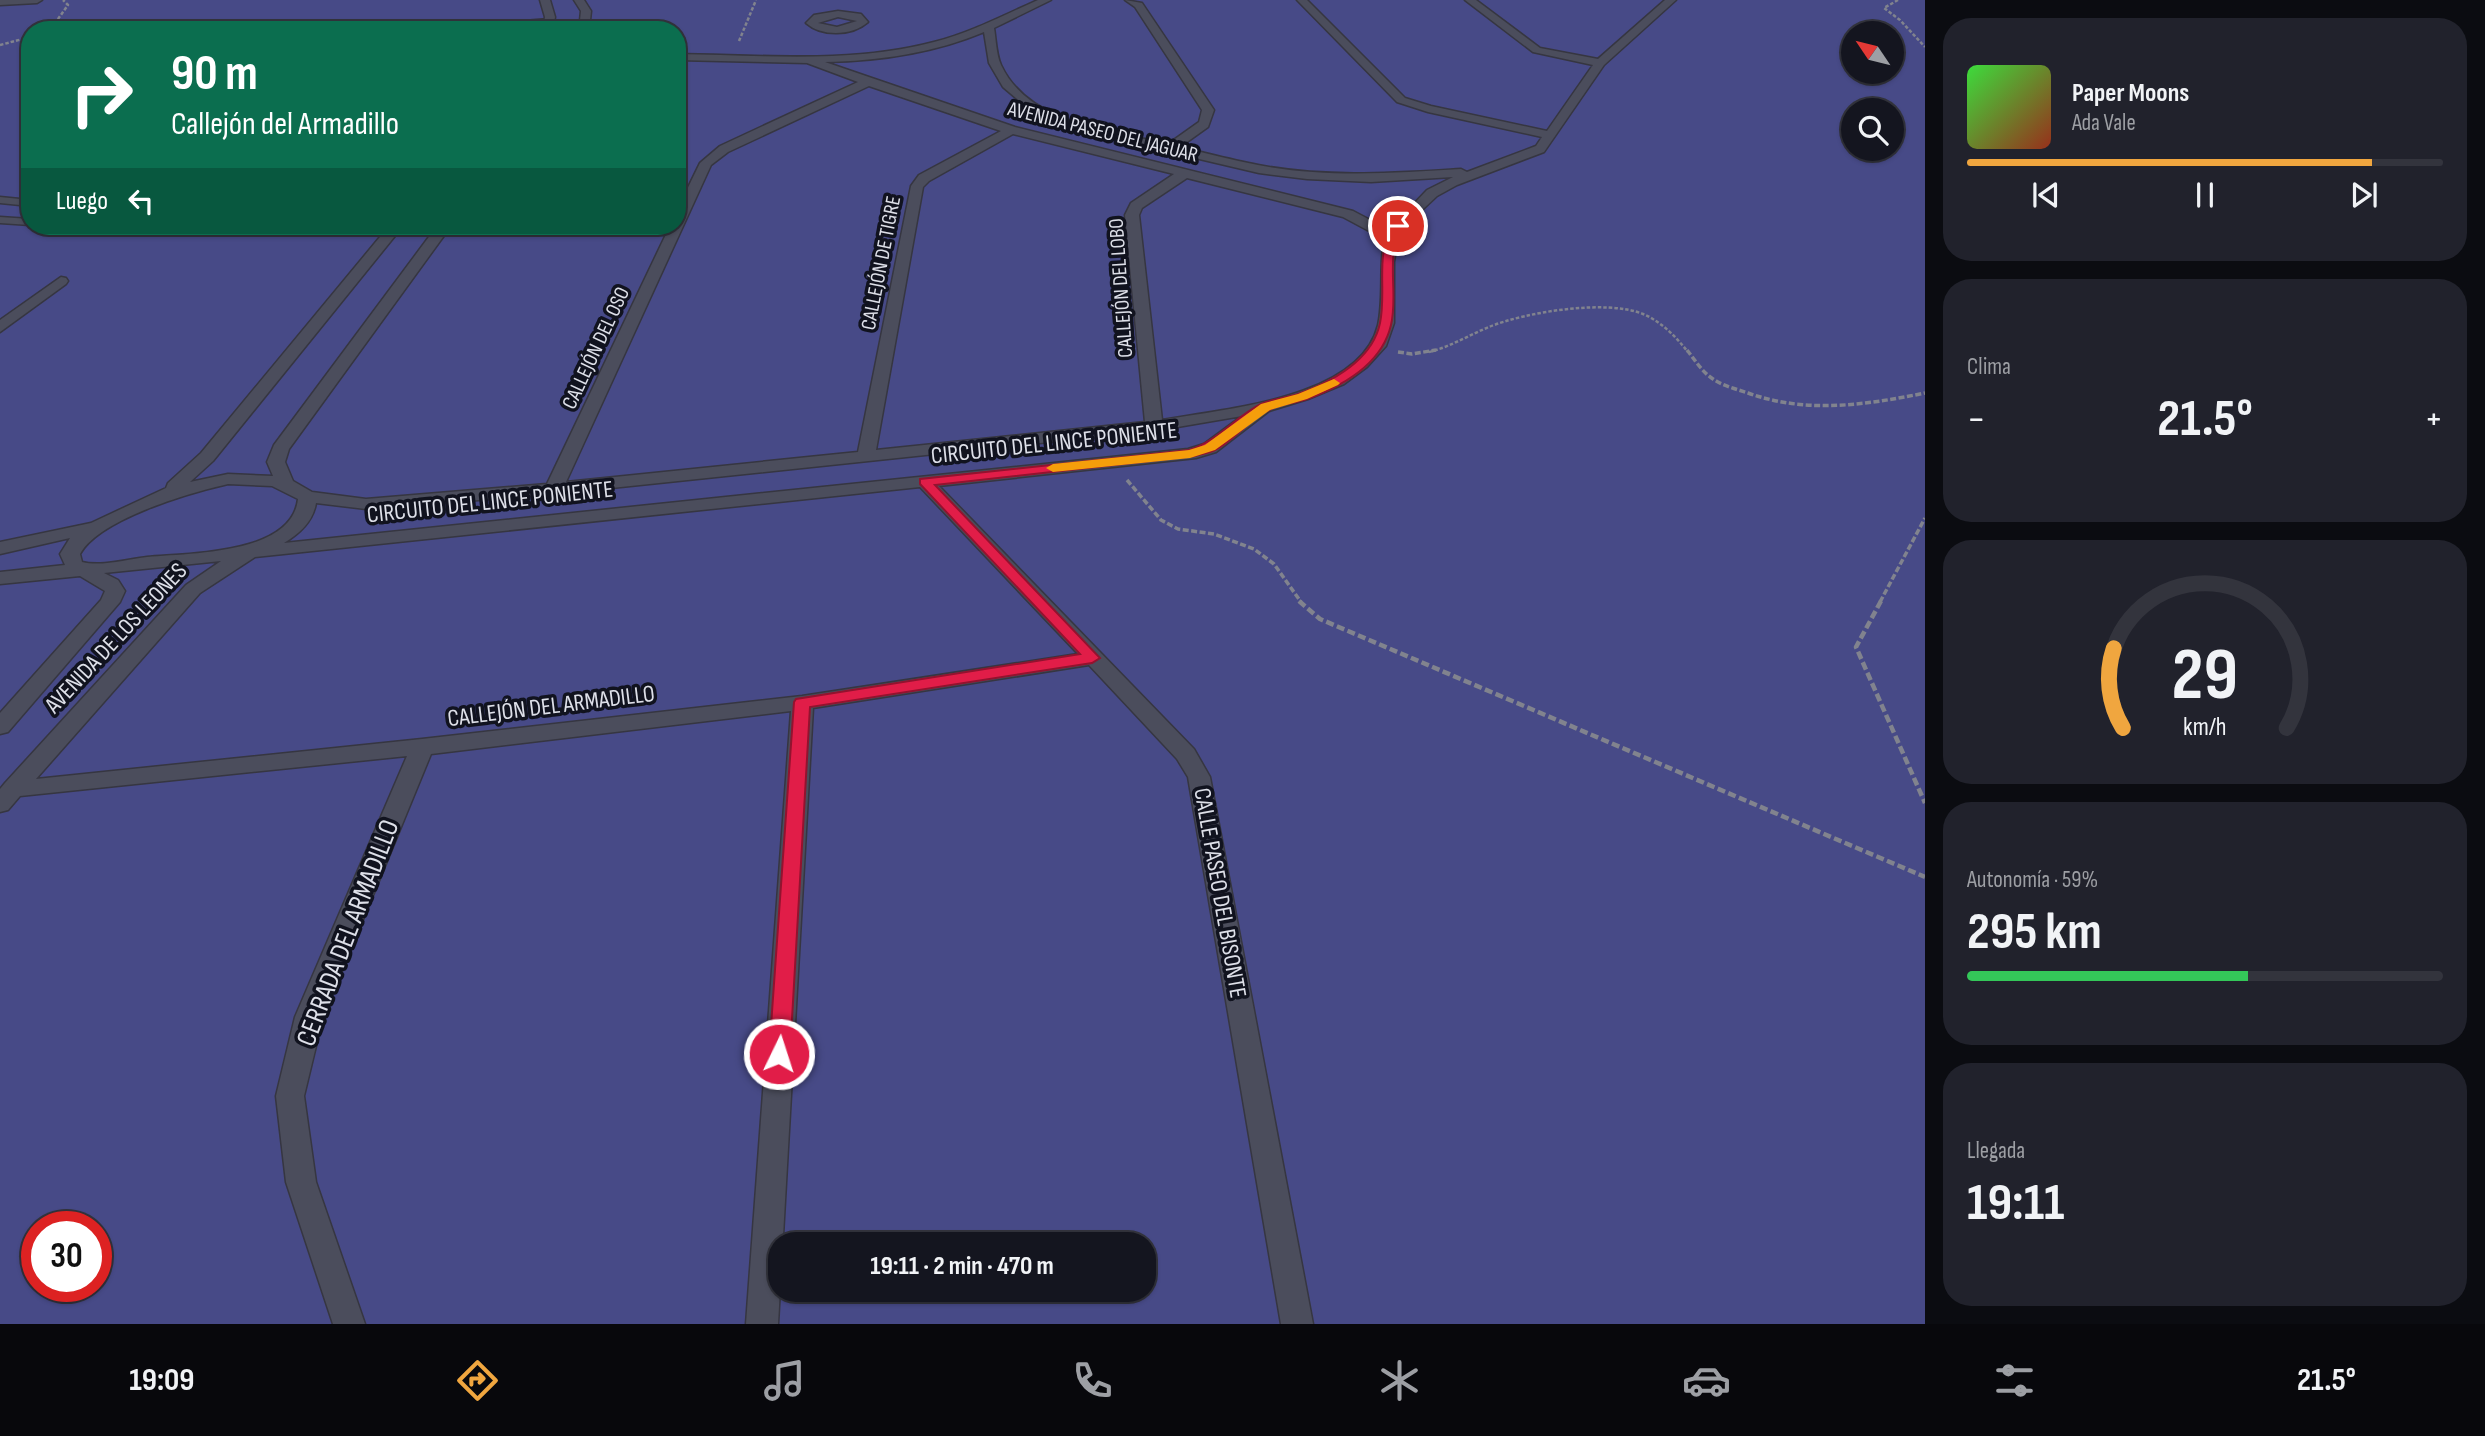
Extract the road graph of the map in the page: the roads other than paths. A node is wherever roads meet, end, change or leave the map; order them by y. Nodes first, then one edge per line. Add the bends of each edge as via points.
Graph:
1 (37, 0) edge
2 (545, 0) edge
3 (579, 0) edge
4 (1046, 0) edge
5 (1130, 0) edge
6 (1302, 0) edge
7 (1470, 0) edge
8 (1671, 0) edge
9 (0, 2) edge
10 (548, 21) edge
11 (585, 21) edge
12 (989, 28) junction
13 (815, 43) junction
14 (686, 57) edge
15 (1600, 63) junction
16 (868, 82) junction
17 (1010, 130) junction
18 (1550, 135) junction
19 (1169, 149) junction
20 (1477, 172) junction
21 (1185, 173) junction
22 (1339, 188) junction
23 (0, 200) edge
24 (21, 202) edge
25 (1310, 203) junction
26 (686, 206) edge
27 (0, 220) edge
28 (21, 221) edge
29 (389, 235) edge
30 (437, 235) edge
31 (672, 235) edge
32 (1391, 237) junction
33 (61, 281) dead end
34 (0, 327) edge
35 (1265, 407) junction
36 (1154, 426) junction
37 (866, 456) junction
38 (925, 482) junction
39 (285, 484) junction
40 (554, 489) junction
41 (161, 496) junction
42 (307, 497) junction
43 (104, 523) junction
44 (0, 548) edge
45 (252, 551) junction
46 (79, 570) junction
47 (0, 578) edge
48 (1092, 658) junction
49 (802, 702) junction
50 (0, 727) edge
51 (422, 747) junction
52 (6, 797) edge
53 (349, 1324) edge
54 (762, 1324) edge
55 (1297, 1324) edge

1 - 9 street
2 - 10 street
3 - 11 street via 586,11
4 - 12 street
5 - 19 street via 1139,5 1208,110 1204,124
6 - 18 street via 1401,100
7 - 15 street via 1538,50
8 - 15 street
12 - 13 street via 900,52
12 - 19 street, AVENIDA PASEO DEL JAGUAR via 994,63 1007,85 1033,107 1067,124
13 - 14 street via 732,58
13 - 16 street, AVENIDA PASEO DEL JAGUAR
15 - 18 street
16 - 17 street, AVENIDA PASEO DEL JAGUAR
16 - 26 street, CALLEJÓN DEL OSO via 712,157
17 - 21 street, AVENIDA PASEO DEL JAGUAR
17 - 37 street, CALLEJÓN DE TIGRE via 917,186
18 - 20 street via 1540,149
19 - 22 street, AVENIDA PASEO DEL JAGUAR
20 - 22 street, AVENIDA PASEO DEL JAGUAR
20 - 32 street via 1432,193
21 - 25 street, AVENIDA PASEO DEL JAGUAR
21 - 36 street, CALLEJÓN DEL LOBO via 1136,206 1132,215
22 - 25 street
23 - 24 lane
25 - 32 street, AVENIDA PASEO DEL JAGUAR via 1348,214
27 - 28 lane
29 - 41 street via 206,457
30 - 39 street via 280,449 276,462
31 - 40 street, CALLEJÓN DEL OSO
32 - 35 street via 1386,323 1378,346 1338,381
33 - 34 street
35 - 36 street, CIRCUITO DEL LINCE PONIENTE
35 - 38 street, CIRCUITO DEL LINCE PONIENTE via 1210,448 1190,454
36 - 37 street, CIRCUITO DEL LINCE PONIENTE
37 - 40 street, CIRCUITO DEL LINCE PONIENTE
38 - 45 street, CIRCUITO DEL LINCE PONIENTE
38 - 48 street, CALLE PASEO DEL BISONTE
39 - 41 street via 228,479
39 - 42 street
40 - 42 street, CIRCUITO DEL LINCE PONIENTE via 366,504
41 - 43 street
42 - 45 street, AVENIDA DE LOS LEONES via 305,514 298,523 279,539
43 - 44 street
43 - 46 street via 73,547 71,560
45 - 46 street, CIRCUITO DEL LINCE PONIENTE
45 - 52 street, AVENIDA DE LOS LEONES via 193,589
46 - 47 street, CIRCUITO DEL LINCE PONIENTE
46 - 50 street, AVENIDA DE LOS LEONES via 111,584 115,591 110,602
48 - 49 street, CALLEJÓN DEL ARMADILLO
48 - 55 street, CALLE PASEO DEL BISONTE via 1186,754 1199,777
49 - 51 street, CALLEJÓN DEL ARMADILLO
49 - 54 street
51 - 52 street, CALLEJÓN DEL ARMADILLO
51 - 53 street, CERRADA DEL ARMADILLO via 309,1017 290,1096 301,1182

